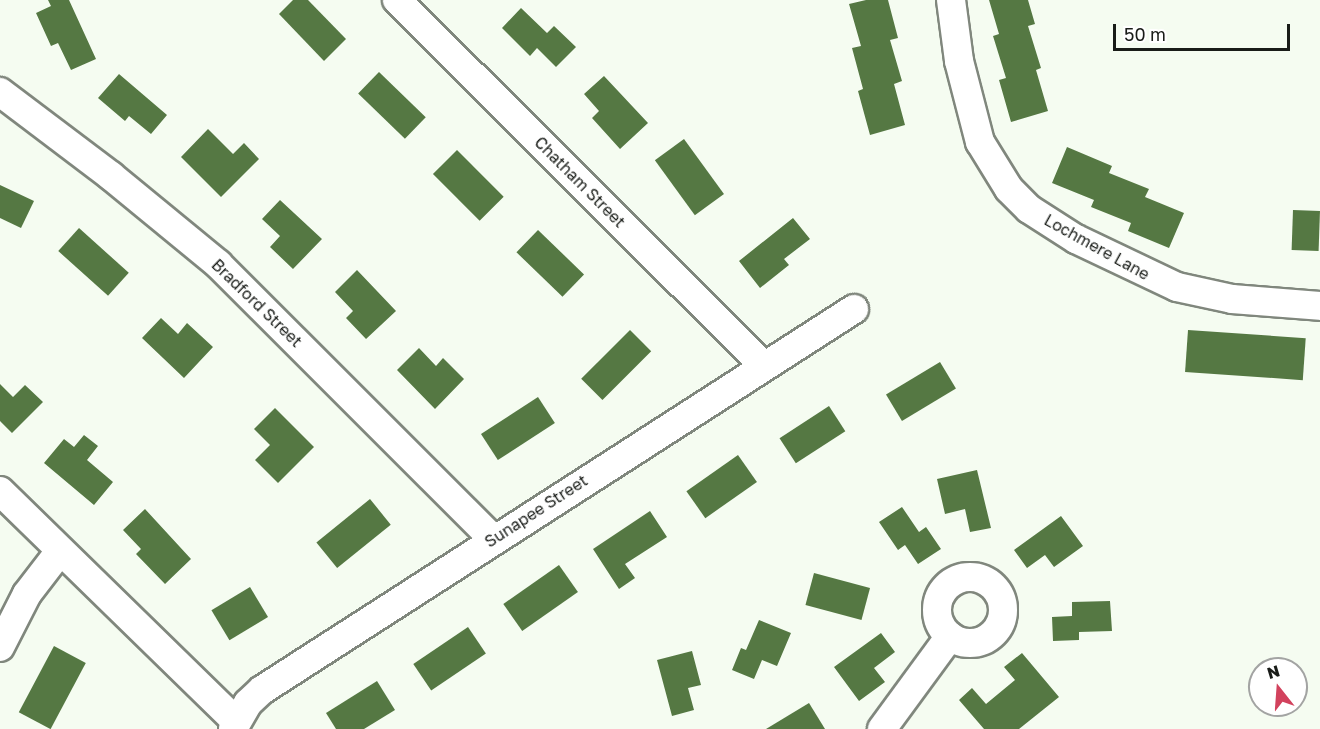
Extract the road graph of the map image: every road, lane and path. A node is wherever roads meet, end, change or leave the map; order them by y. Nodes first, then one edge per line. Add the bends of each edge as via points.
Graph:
1 (396, 0) edge
2 (951, 0) edge
3 (0, 92) edge
4 (1320, 306) edge
5 (854, 309) dead end
6 (764, 365) junction
7 (0, 491) edge
8 (492, 539) junction
9 (60, 550) junction
10 (950, 636) dead end
11 (0, 647) edge
12 (235, 725) edge
13 (882, 729) edge

1 - 6 street, Chatham Street
2 - 4 street, Lochmere Lane via 959,61 980,142 993,167 1029,209 1076,239 1177,287 1232,299
3 - 8 street, Bradford Street via 218,264
5 - 6 street, Sunapee Street
6 - 8 street, Sunapee Street
7 - 9 street
8 - 12 street, Sunapee Street via 262,690
9 - 11 street via 27,594
9 - 12 street
10 - 13 street

